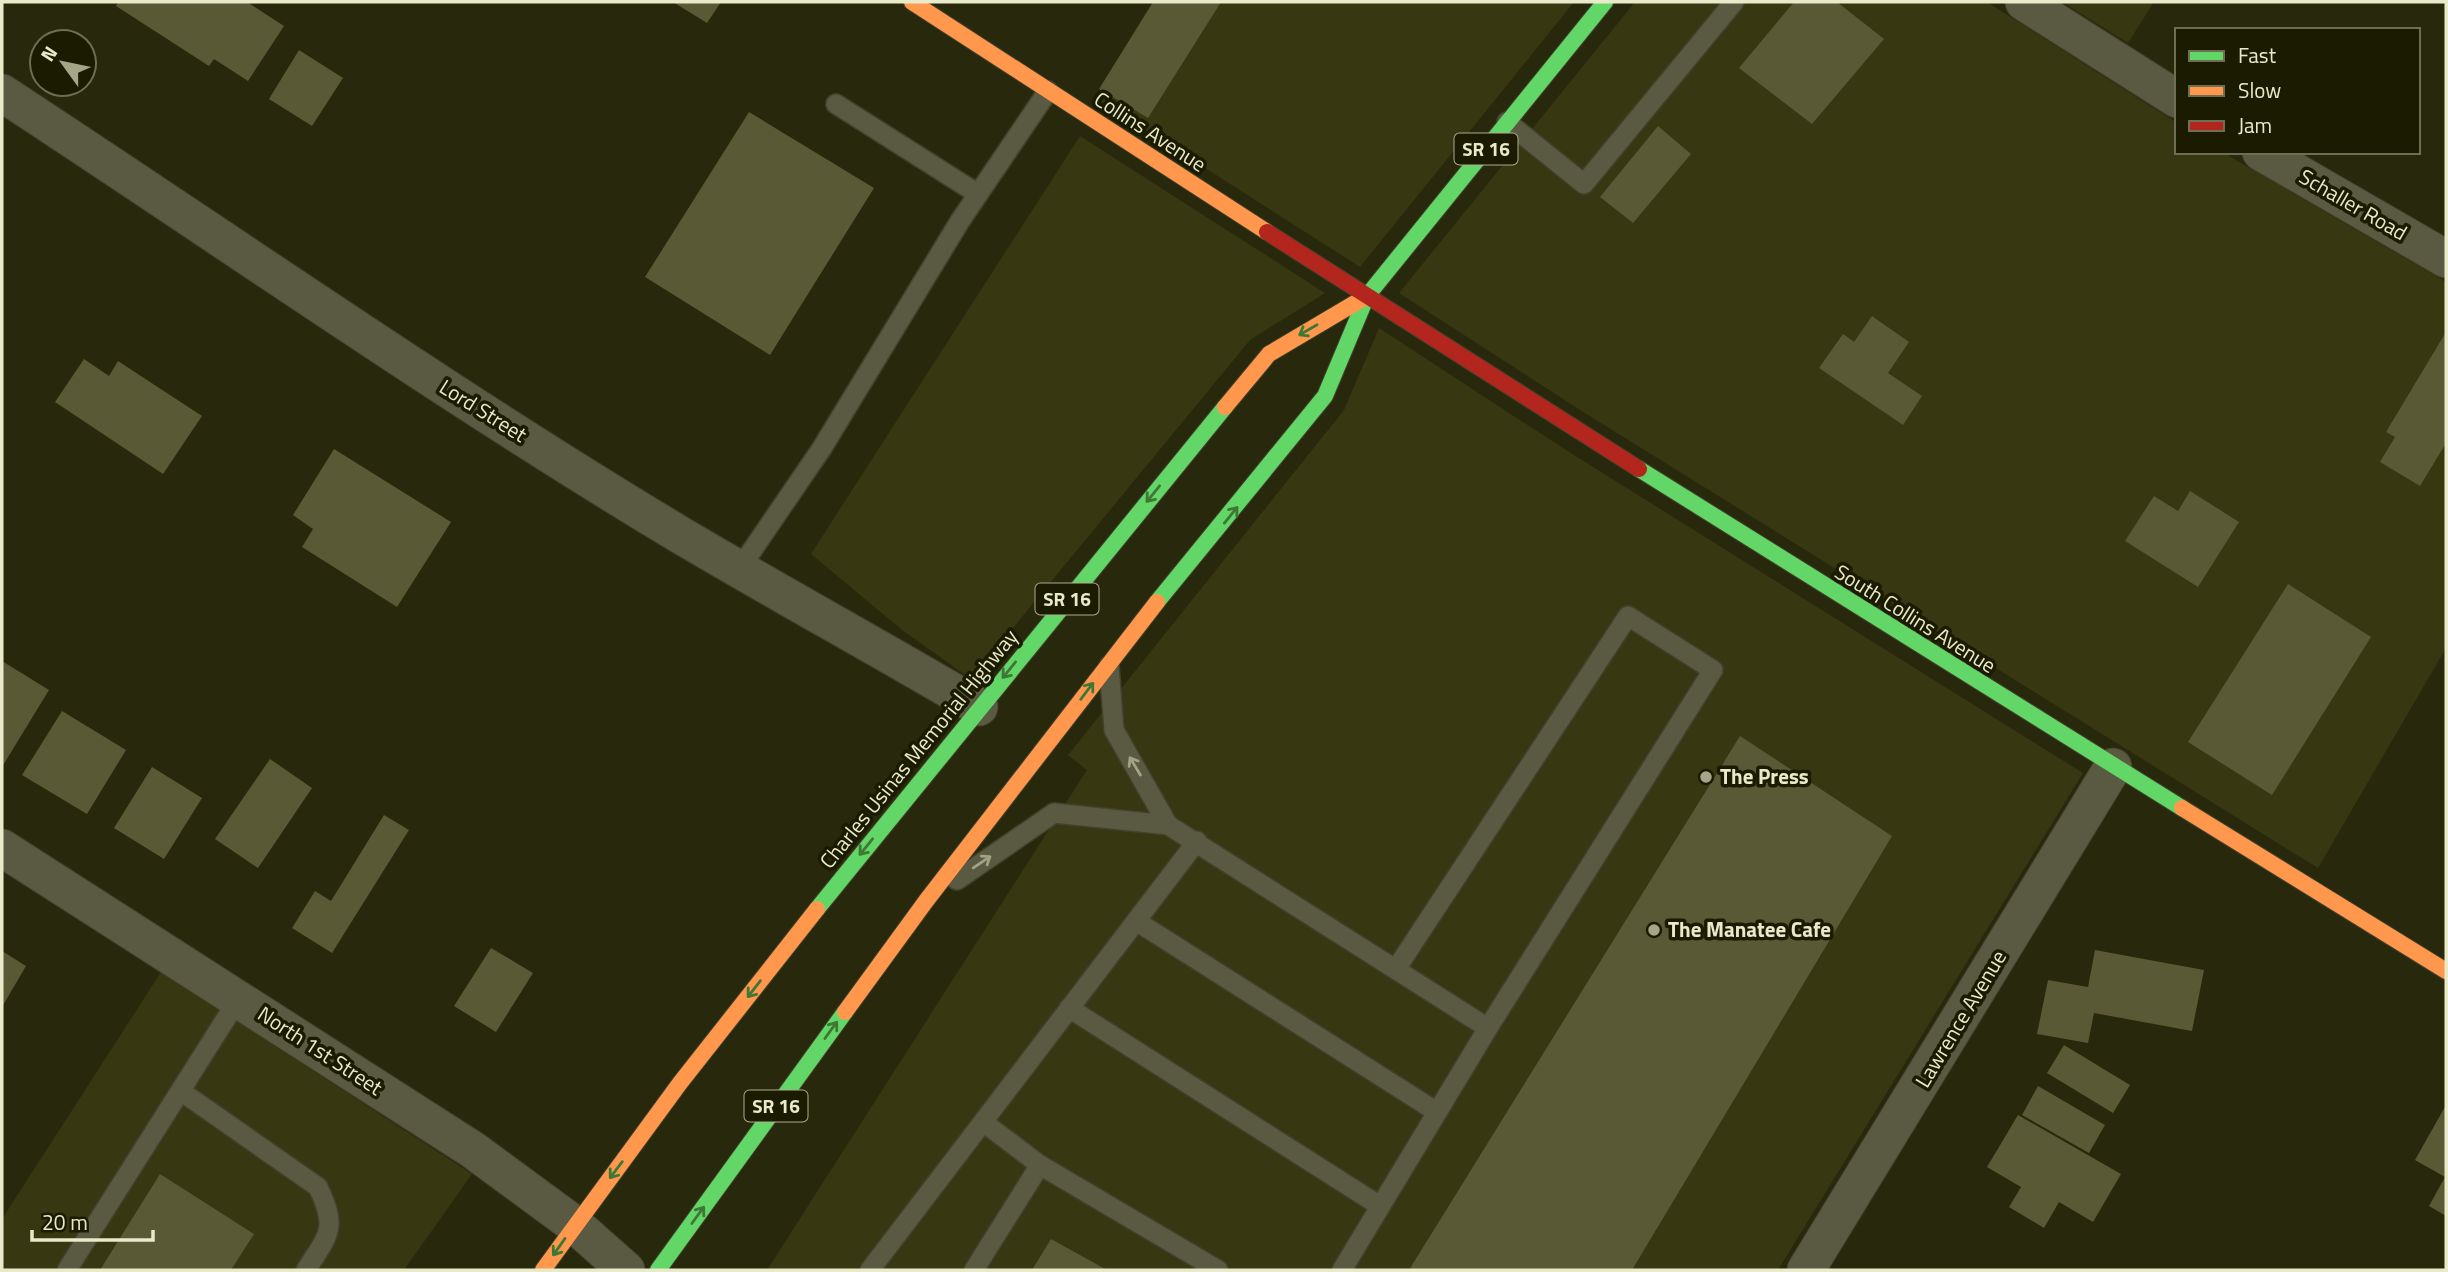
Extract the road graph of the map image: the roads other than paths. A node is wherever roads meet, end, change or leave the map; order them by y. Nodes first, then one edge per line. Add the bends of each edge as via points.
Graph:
1 (912, 2) edge
2 (1605, 2) edge
3 (1734, 2) edge
4 (2024, 2) edge
5 (1048, 91) junction
6 (2, 93) edge
7 (2175, 98) edge
8 (836, 104) dead end
9 (1507, 122) junction
10 (2264, 154) edge
11 (978, 194) junction
12 (2446, 259) edge
13 (1367, 296) junction
14 (740, 568) junction
15 (1109, 662) junction
16 (979, 708) junction
17 (2113, 767) junction
18 (1168, 825) junction
19 (1196, 841) junction
20 (2, 848) edge
21 (926, 901) junction
22 (1136, 921) junction
23 (1396, 969) junction
24 (2446, 971) edge
25 (239, 998) junction
26 (1069, 1008) junction
27 (1488, 1028) junction
28 (182, 1092) junction
29 (1437, 1112) junction
30 (983, 1122) junction
31 (1040, 1165) junction
32 (1380, 1206) junction
33 (575, 1225) junction
34 (67, 1270) edge
35 (306, 1270) edge
36 (543, 1270) edge
37 (626, 1270) edge
38 (658, 1270) edge
39 (870, 1270) edge
40 (974, 1270) edge
41 (1218, 1270) edge
42 (1342, 1270) edge
43 (1806, 1270) edge

1 - 5 main road, Collins Avenue
2 - 9 main road, Charles Usinas Memorial Highway / SR 16
3 - 9 lane via 1584,184
4 - 7 street
5 - 11 lane
5 - 13 main road, Collins Avenue
6 - 14 street, Lord Street via 339,320
8 - 11 lane
9 - 13 main road, Charles Usinas Memorial Highway / SR 16
10 - 12 street, Schaller Road
11 - 14 lane via 822,448
15 -> 13 main road, Charles Usinas Memorial Highway / SR 16 via 1325,396
13 -> 16 main road, Charles Usinas Memorial Highway / SR 16 via 1269,354
13 - 17 main road, South Collins Avenue
14 - 16 street, Lord Street
18 -> 15 lane via 1114,730
21 -> 15 main road, Charles Usinas Memorial Highway / SR 16
16 -> 33 main road, Charles Usinas Memorial Highway / SR 16 via 788,945
17 - 24 main road, South Collins Avenue
17 - 43 street, Lawrence Avenue
18 - 19 lane
21 -> 18 lane via 1054,813
19 - 22 lane
19 - 23 lane
20 - 25 street, North 1st Street
38 -> 21 main road, Charles Usinas Memorial Highway / SR 16
22 - 26 lane
22 - 29 lane
23 - 27 lane
23 - 27 lane via 1628,615 1639,622 1713,670
25 - 28 lane
25 - 33 street, North 1st Street via 473,1150
26 - 30 lane
26 - 32 lane
27 - 29 lane
28 - 34 lane
28 - 35 lane via 318,1187 328,1208 330,1232
29 - 32 lane
30 - 31 lane
30 - 39 lane
31 - 40 lane
31 - 41 lane
32 - 42 lane
33 -> 36 main road, Charles Usinas Memorial Highway / SR 16
33 - 37 street, North 1st Street

